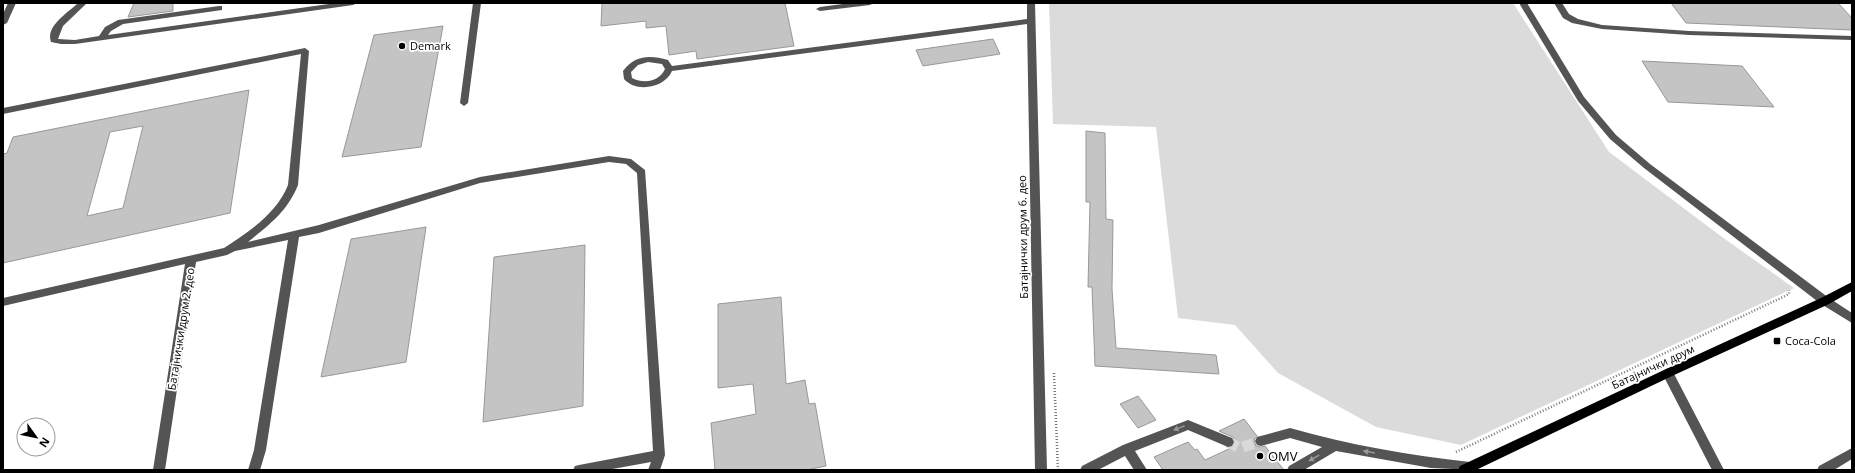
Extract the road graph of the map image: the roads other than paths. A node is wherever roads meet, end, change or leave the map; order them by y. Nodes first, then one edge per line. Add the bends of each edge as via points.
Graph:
1 (12, 3) edge
2 (83, 3) edge
3 (353, 3) edge
4 (477, 3) edge
5 (870, 3) edge
6 (1031, 3) edge
7 (1523, 3) edge
8 (1558, 3) edge
9 (220, 5) edge
10 (820, 9) dead end
11 (1031, 22) junction
12 (3, 23) edge
13 (213, 23) junction
14 (102, 38) junction
15 (1852, 38) edge
16 (669, 69) junction
17 (464, 103) dead end
18 (3, 111) edge
19 (294, 235) junction
20 (227, 251) junction
21 (192, 260) junction
22 (1852, 286) edge
23 (1825, 301) junction
24 (3, 302) edge
25 (1852, 319) edge
26 (1668, 373) junction
27 (1261, 441) tunnel mouth
28 (1228, 442) tunnel mouth
29 (1335, 446) junction
30 (1127, 449) junction
31 (1852, 452) edge
32 (659, 455) junction
33 (1467, 469) edge
34 (159, 470) edge
35 (254, 470) edge
36 (579, 470) edge
37 (654, 470) edge
38 (1041, 470) edge
39 (1086, 470) edge
40 (1141, 470) edge
41 (1293, 470) edge
42 (1718, 470) edge
43 (1823, 470) edge

1 - 12 street
2 - 14 street via 54,32 54,40 76,42
3 - 13 street
4 - 17 street
5 - 10 street
6 - 11 street, Батајнички друм 6. део
7 - 23 street via 1581,99 1613,136 1647,166
8 - 15 street via 1566,16 1575,21 1602,27 1689,33
9 - 13 street
9 - 14 street via 121,22 108,29
11 - 16 street
11 - 38 street, Батајнички друм 6. део
13 - 14 street
16 - 16 street via 665,78 652,84 638,84 626,75 635,63 654,58 665,62
18 - 20 street via 305,51 293,185 276,214
19 - 20 street
19 - 32 street via 480,180 609,159 628,161 635,165 642,172
19 - 35 street via 260,450
20 - 21 street
21 - 24 street, Батајнички друм 2. део
21 - 34 street, Батајнички друм 2. део
22 - 23 main road, Батајнички друм
23 - 25 street
23 - 26 main road, Батајнички друм
26 - 33 main road, Батајнички друм
26 - 42 street
27 - 29 street via 1290,433
28 -> 30 street via 1188,425
33 -> 29 street
29 -> 41 street
30 - 39 street
30 - 40 street
31 - 43 street
32 - 36 street
32 - 37 street

